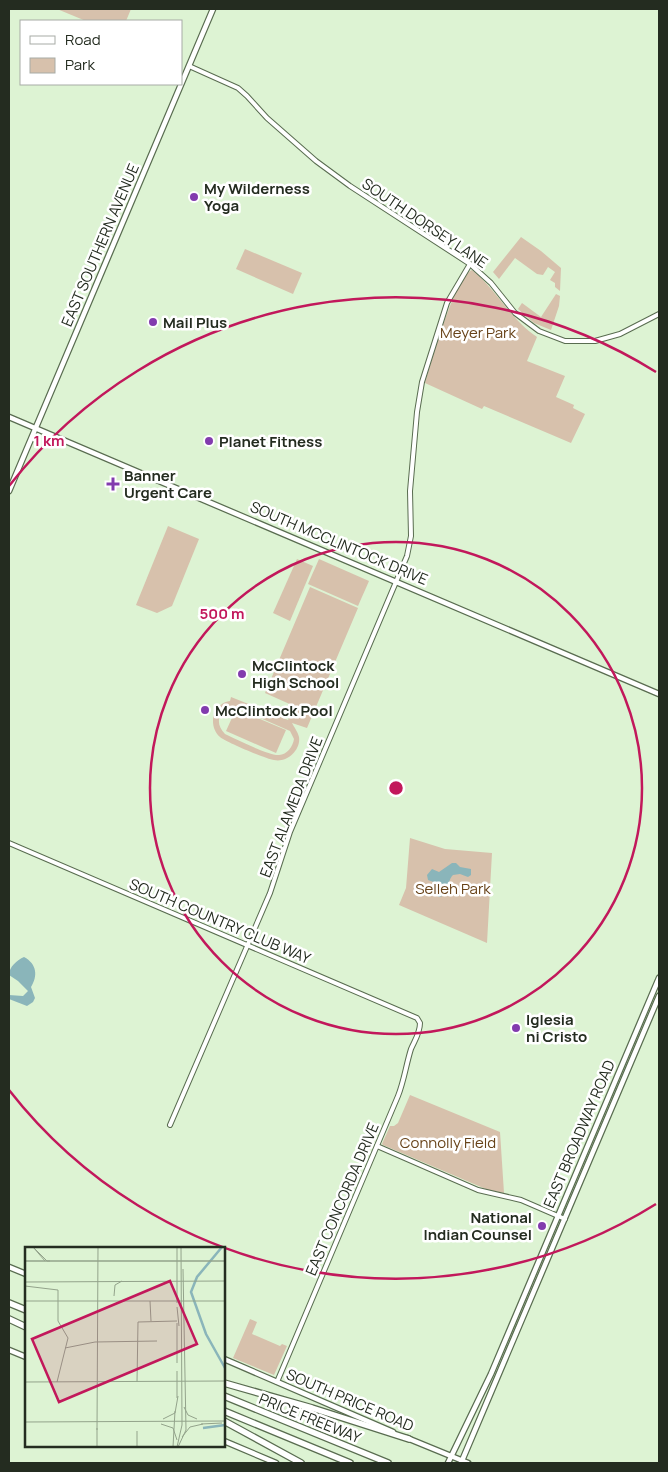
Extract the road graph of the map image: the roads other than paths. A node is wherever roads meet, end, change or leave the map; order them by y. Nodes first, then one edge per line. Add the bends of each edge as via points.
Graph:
1 (213, 9) edge
2 (189, 66) junction
3 (182, 82) edge
4 (181, 85) edge
5 (470, 264) junction
6 (659, 314) edge
7 (9, 417) edge
8 (35, 428) junction
9 (9, 491) edge
10 (396, 582) junction
11 (659, 694) edge
12 (9, 843) edge
13 (247, 945) junction
14 (659, 978) edge
15 (659, 996) edge
16 (420, 1023) joint
17 (170, 1125) dead end
18 (377, 1146) junction
19 (558, 1216) junction
20 (564, 1219) junction
21 (9, 1267) edge
22 (25, 1274) edge
23 (9, 1302) edge
24 (24, 1309) edge
25 (9, 1320) edge
26 (23, 1325) edge
27 (510, 1329) junction
28 (516, 1332) junction
29 (9, 1350) edge
30 (25, 1357) edge
31 (225, 1359) edge
32 (491, 1374) junction
33 (498, 1376) junction
34 (225, 1382) edge
35 (277, 1382) junction
36 (225, 1396) edge
37 (225, 1412) edge
38 (225, 1422) edge
39 (409, 1439) junction
40 (225, 1441) edge
41 (451, 1456) junction
42 (462, 1462) edge
43 (276, 1463) edge
44 (301, 1463) edge
45 (350, 1463) edge
46 (388, 1463) edge
47 (448, 1463) edge
48 (468, 1463) edge

1 - 2 main road, EAST SOUTHERN AVENUE
2 - 3 main road, EAST SOUTHERN AVENUE
2 - 5 street, SOUTH DORSEY LANE via 238,88 316,161
4 - 8 main road, EAST SOUTHERN AVENUE
5 - 6 street, SOUTH DORSEY LANE via 523,320 559,339 578,342 604,340
5 - 10 street, EAST ALAMEDA DRIVE via 447,303 422,382 410,491 411,540
7 - 8 main road, SOUTH MCCLINTOCK DRIVE
8 - 9 main road, EAST SOUTHERN AVENUE
8 - 10 main road, SOUTH MCCLINTOCK DRIVE
10 - 11 main road, SOUTH MCCLINTOCK DRIVE
10 - 13 street, EAST ALAMEDA DRIVE via 290,832 270,893
12 - 13 street, SOUTH COUNTRY CLUB WAY
13 - 16 street, SOUTH COUNTRY CLUB WAY via 417,1018
13 - 17 street, EAST ALAMEDA DRIVE
14 - 19 main road, EAST BROADWAY ROAD
15 - 20 main road, EAST BROADWAY ROAD
16 - 18 street, EAST CONCORDA DRIVE via 404,1080
18 - 19 street via 478,1190 520,1200
18 - 35 street, EAST CONCORDA DRIVE
19 - 20 street
19 - 27 main road, EAST BROADWAY ROAD
20 - 28 main road, EAST BROADWAY ROAD
21 - 22 main road
23 - 24 highway
25 - 26 highway
27 - 28 main road
27 - 32 main road, EAST BROADWAY ROAD
28 - 33 main road, EAST BROADWAY ROAD
29 - 30 main road
31 - 35 main road, SOUTH PRICE ROAD
32 - 33 main road
32 - 41 main road, EAST BROADWAY ROAD
33 - 42 main road, EAST BROADWAY ROAD
34 - 39 highway
35 - 39 main road, SOUTH PRICE ROAD
36 - 46 highway, PRICE FREEWAY
37 - 45 highway, PRICE FREEWAY
38 - 44 highway
39 - 41 main road, SOUTH PRICE ROAD
40 - 43 main road
41 - 42 main road, SOUTH PRICE ROAD
41 - 47 main road, EAST BROADWAY ROAD
42 - 48 main road, SOUTH PRICE ROAD

